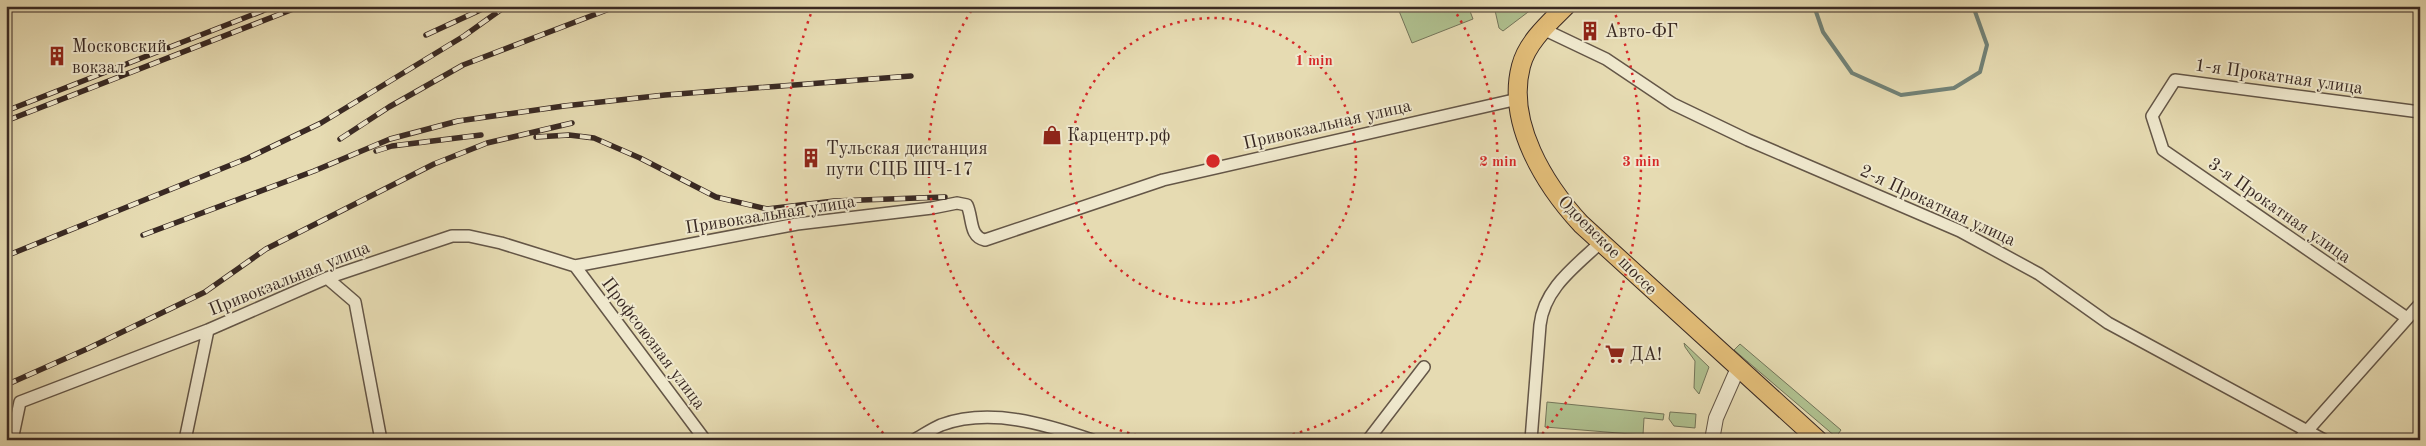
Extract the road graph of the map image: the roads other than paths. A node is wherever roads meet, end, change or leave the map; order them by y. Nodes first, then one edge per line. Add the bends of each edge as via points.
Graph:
1 (1566, 6) edge
2 (1543, 29) junction
3 (1518, 99) junction
4 (2420, 112) edge
5 (2152, 116) joint
6 (1601, 242) junction
7 (576, 266) junction
8 (327, 278) junction
9 (2420, 304) edge
10 (2407, 318) junction
11 (208, 330) junction
12 (1424, 367) dead end
13 (1738, 368) junction
14 (2309, 431) junction
15 (12, 440) edge
16 (185, 440) edge
17 (381, 440) edge
18 (705, 440) edge
19 (914, 440) edge
20 (1092, 440) edge
21 (1368, 440) edge
22 (1531, 440) edge
23 (1712, 440) edge
24 (1818, 440) edge
25 (2299, 440) edge
26 (2324, 440) edge

1 - 2 main road, Одоевское шоссе
2 - 3 main road, Одоевское шоссе via 1520,66
2 - 14 street, 2-я Прокатная улица via 1606,59 1673,104 1748,140 1960,231 2039,274 2108,323
3 - 6 main road, Одоевское шоссе via 1524,131 1550,184 1562,204
3 - 7 street, Привокзальная улица via 1163,180 985,240 974,235 967,205 957,203 797,224
4 - 5 street, 1-я Прокатная улица via 2175,80
5 - 10 street, 3-я Прокатная улица via 2163,150
6 - 13 main road, Одоевское шоссе
6 - 22 street via 1554,287 1543,311
7 - 8 street, Привокзальная улица via 502,243 452,236
7 - 18 street, Профсоюзная улица
8 - 11 street, Привокзальная улица
8 - 17 street via 355,302
9 - 10 street
10 - 14 street
11 - 15 street, Привокзальная улица via 20,402
11 - 16 street
12 - 21 street
13 - 23 street via 1718,411
13 - 24 main road, Одоевское шоссе
14 - 25 street
14 - 26 street, 2-я Прокатная улица
19 - 20 street via 941,425 977,417 1040,422

